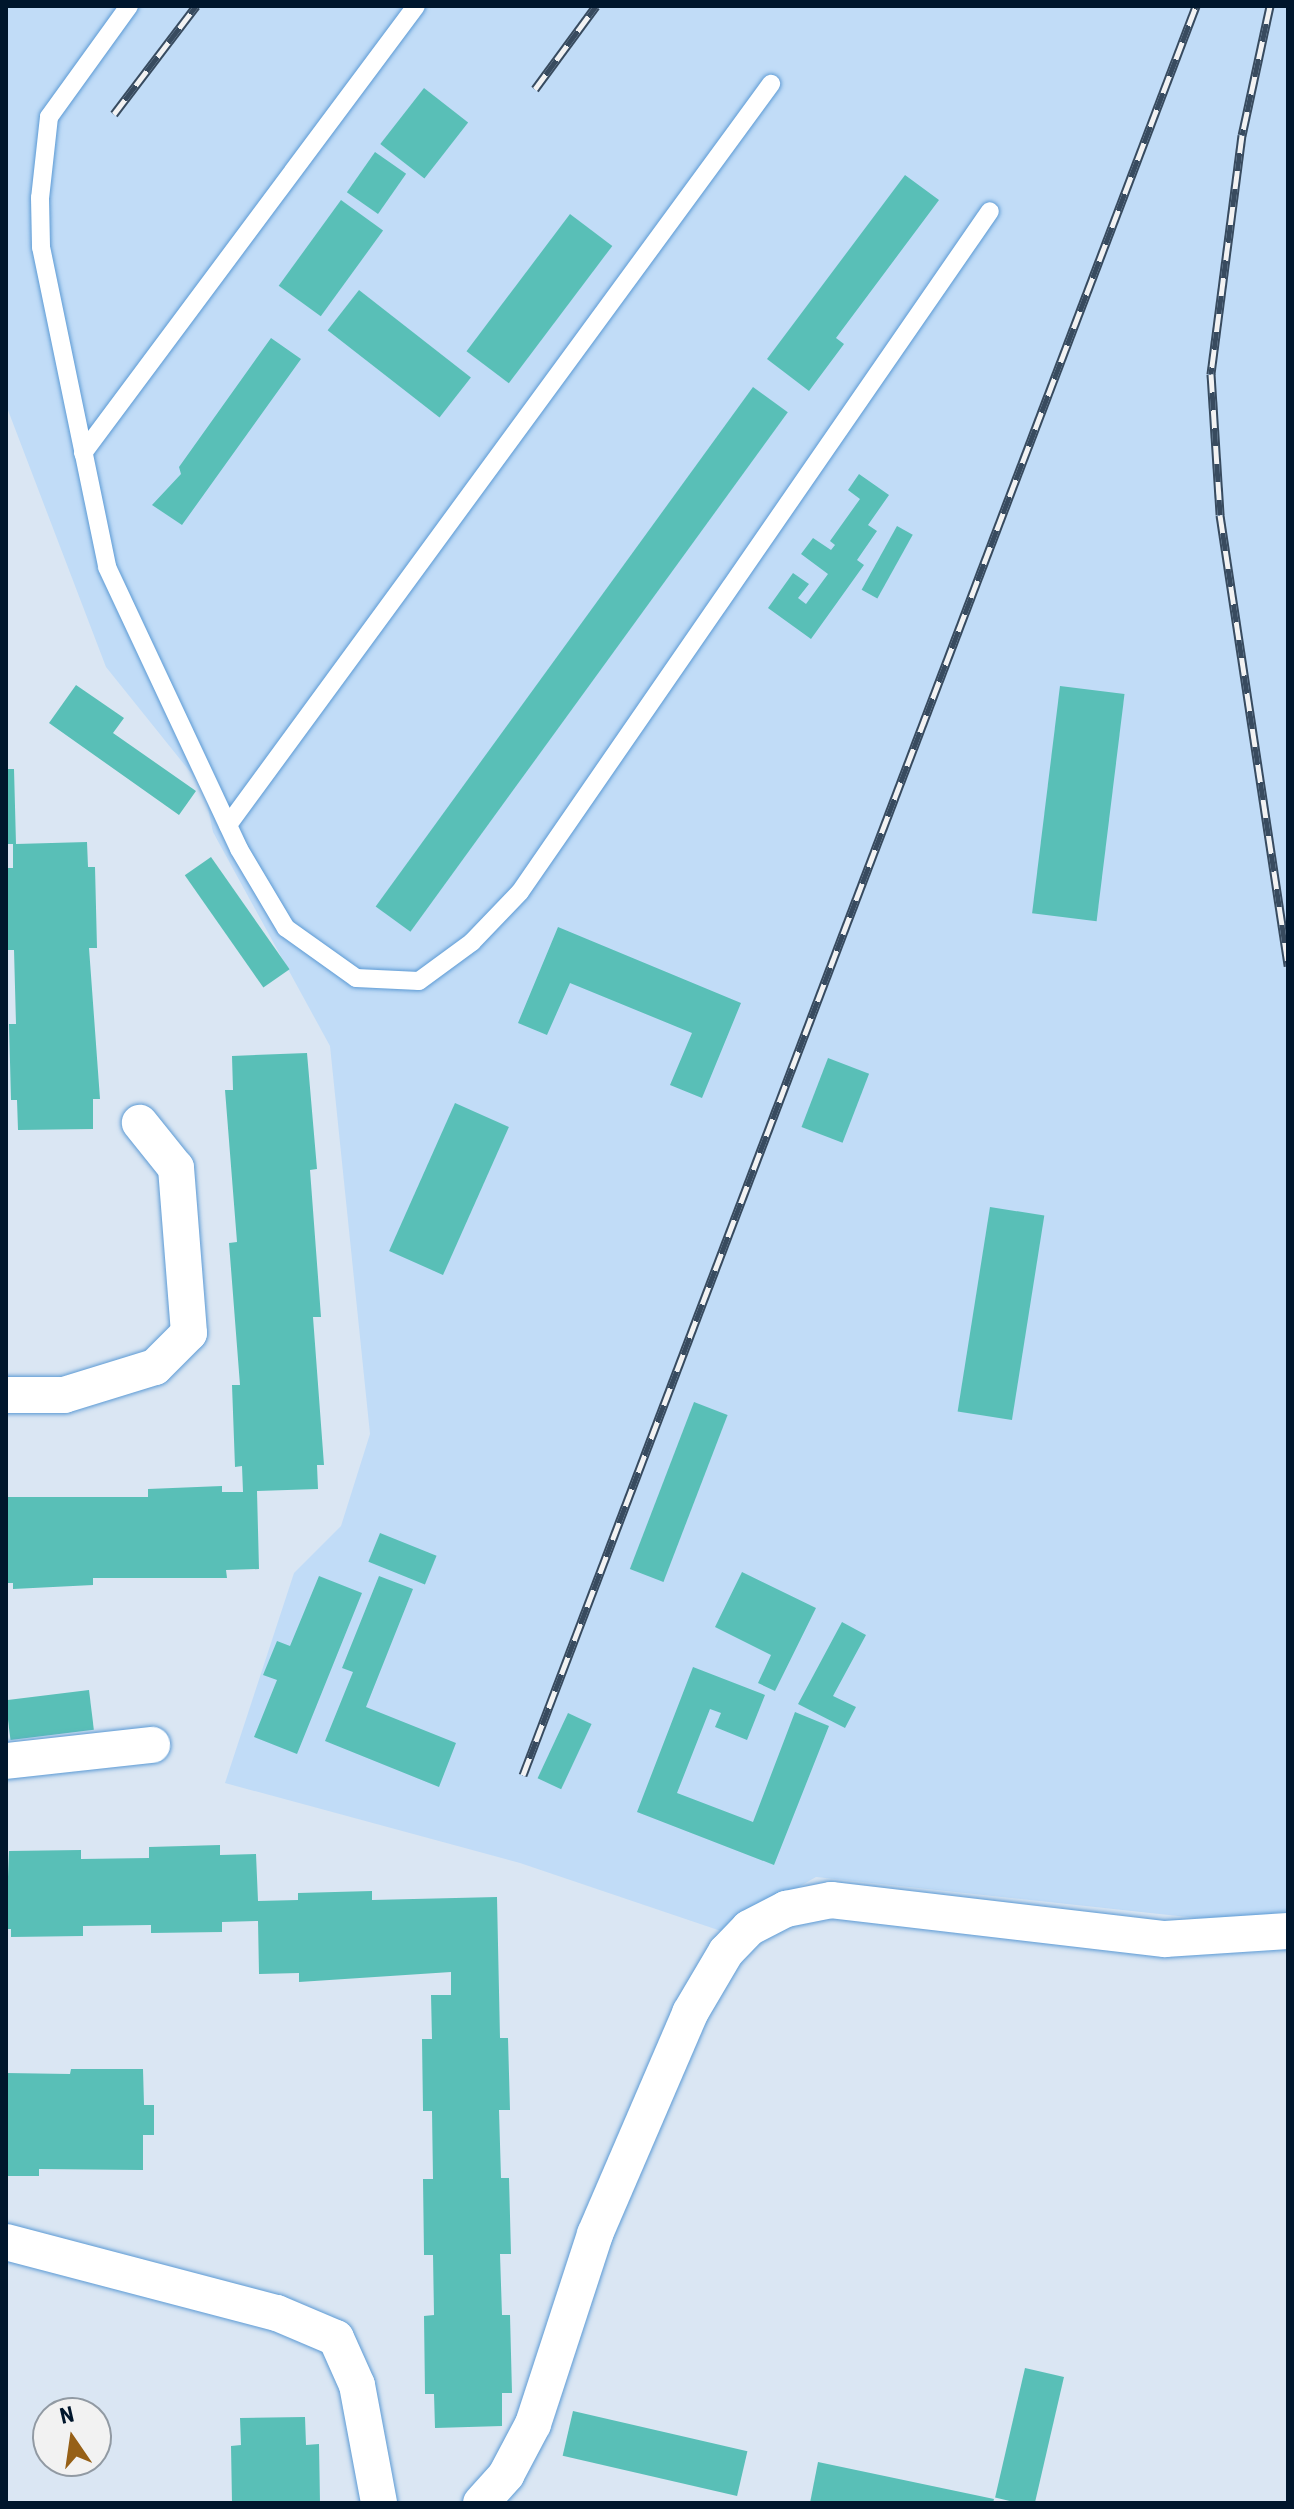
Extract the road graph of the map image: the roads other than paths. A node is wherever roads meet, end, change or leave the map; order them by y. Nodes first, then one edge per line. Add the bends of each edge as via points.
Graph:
1 (129, 6) edge
2 (416, 6) edge
3 (771, 84) dead end
4 (990, 211) dead end
5 (83, 453) junction
6 (228, 825) junction
7 (140, 1123) dead end
8 (6, 1395) edge
9 (152, 1745) dead end
10 (6, 1761) edge
11 (1288, 1931) edge
12 (6, 2242) edge
13 (379, 2503) edge
14 (481, 2503) edge

1 - 5 lane via 49,117 40,198 41,247
2 - 5 lane
3 - 6 lane
4 - 6 lane via 520,892 472,942 419,981 356,978 286,928
5 - 6 lane via 107,567
7 - 8 street via 176,1168 189,1333 155,1367 64,1395
9 - 10 street
11 - 14 street via 1165,1939 831,1900 786,1909 749,1928 726,1952 690,2013 595,2234 533,2424 506,2475
12 - 13 street via 277,2313 336,2338 357,2385

